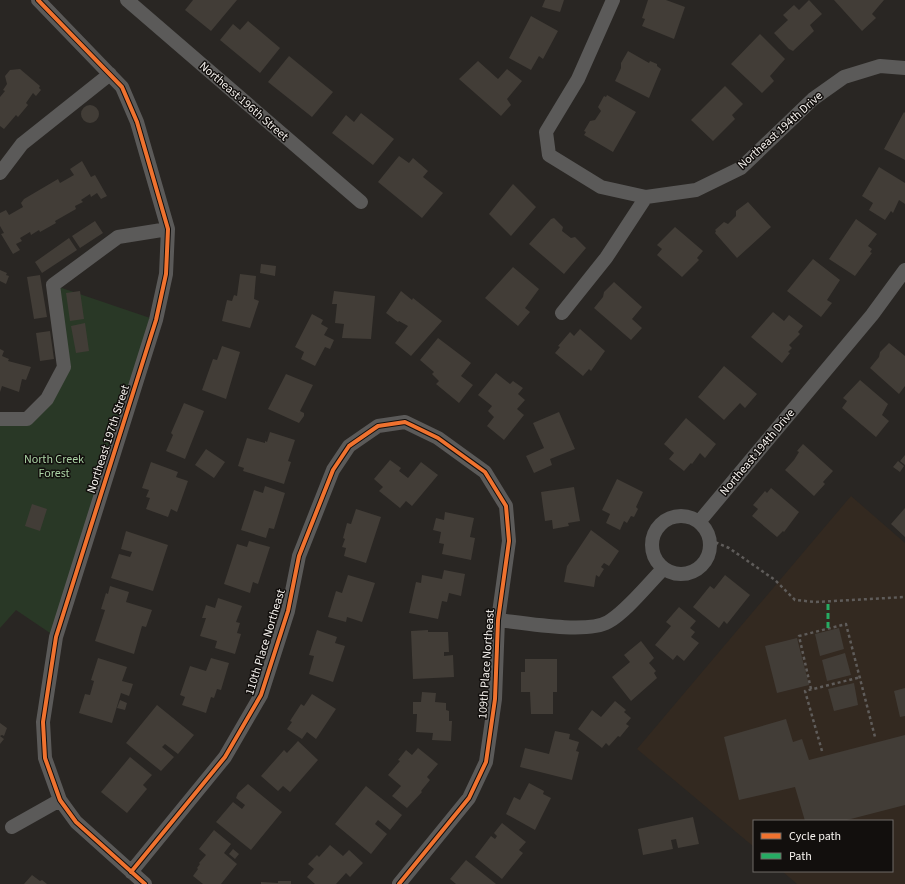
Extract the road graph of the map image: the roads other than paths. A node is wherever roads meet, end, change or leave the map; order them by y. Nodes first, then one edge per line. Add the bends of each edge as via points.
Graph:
1 (38, 0) edge
2 (127, 0) edge
3 (613, 0) edge
4 (905, 68) edge
5 (110, 74) junction
6 (0, 172) edge
7 (646, 197) junction
8 (362, 202) dead end
9 (168, 229) junction
10 (905, 270) edge
11 (562, 313) dead end
12 (0, 419) edge
13 (378, 426) joint
14 (699, 522) junction
15 (663, 568) junction
16 (498, 620) junction
17 (60, 800) junction
18 (12, 827) dead end
19 (131, 872) junction
20 (145, 884) edge
21 (399, 884) edge

1 - 5 street, Northeast 197th Street
2 - 8 street, Northeast 196th Street
3 - 7 street, Northeast 194th Drive via 578,79 546,132 549,155 601,186
4 - 7 street, Northeast 194th Drive via 880,66 844,77 813,99 741,168 696,190
5 - 6 street via 22,144
5 - 9 street, Northeast 197th Street via 122,87 137,122
7 - 11 street via 606,258
9 - 12 street via 118,237 53,285 64,366 47,399 27,419
9 - 17 street, Northeast 197th Street via 166,274 156,320 56,637 43,722 45,758
10 - 14 street, Northeast 194th Drive via 872,315
13 - 16 street, 109th Place Northeast via 405,422 438,438 485,472 506,506 509,541
13 - 19 street, 110th Place Northeast via 349,446 333,470 299,556 288,611 262,695 225,757
14 - 15 street via 691,518 675,517 664,522 655,531 652,539 653,555
14 - 15 street via 710,540 707,560 695,571 679,575
15 - 16 street via 618,614 602,624 586,628
16 - 21 street, 109th Place Northeast via 494,699 486,762 469,798
17 - 18 street
17 - 19 street, Northeast 197th Street via 76,822
19 - 20 street, Northeast 197th Street

